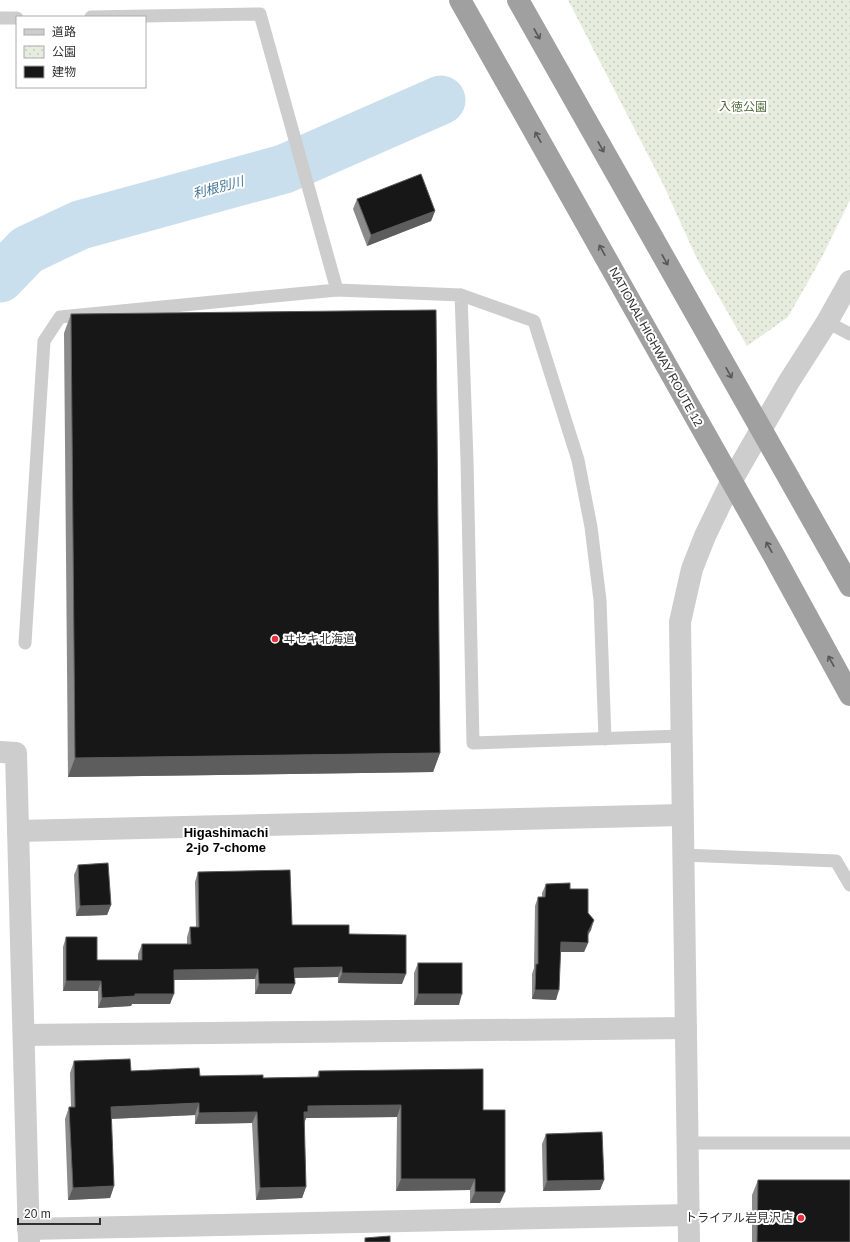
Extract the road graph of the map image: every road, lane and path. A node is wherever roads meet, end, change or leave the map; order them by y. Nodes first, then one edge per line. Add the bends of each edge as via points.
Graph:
1 (460, 0) edge
2 (518, 0) edge
3 (146, 16) edge
4 (0, 18) edge
5 (16, 18) edge
6 (850, 281) edge
7 (337, 290) junction
8 (461, 295) junction
9 (827, 322) junction
10 (850, 334) edge
11 (761, 430) junction
12 (732, 480) junction
13 (850, 586) edge
14 (25, 644) dead end
15 (850, 695) edge
16 (681, 736) junction
17 (605, 739) junction
18 (0, 752) edge
19 (682, 815) junction
20 (18, 831) junction
21 (683, 855) junction
22 (850, 885) edge
23 (686, 1028) junction
24 (24, 1035) junction
25 (687, 1143) junction
26 (850, 1143) edge
27 (689, 1215) junction
28 (28, 1235) edge
29 (689, 1242) edge

12 -> 1 highway, NATIONAL HIGHWAY ROUTE 12
2 -> 11 highway
3 - 7 lane via 260,14
4 - 5 lane
6 - 9 street
7 - 8 lane
7 - 14 lane via 60,317 44,341
8 - 17 lane via 534,322 578,460 591,528 600,600
8 - 17 lane via 473,743
9 - 10 lane
9 - 11 street
11 - 12 street
11 - 13 highway
15 -> 12 highway, NATIONAL HIGHWAY ROUTE 12
12 - 16 street via 692,569 680,622
16 - 17 lane
16 - 19 street
18 - 20 street via 16,753
19 - 20 street
19 - 21 street
20 - 24 street
21 - 22 lane via 836,861
21 - 23 street
23 - 24 street
23 - 25 street
24 - 28 street
25 - 26 lane
25 - 27 street
27 - 28 street
27 - 29 street

